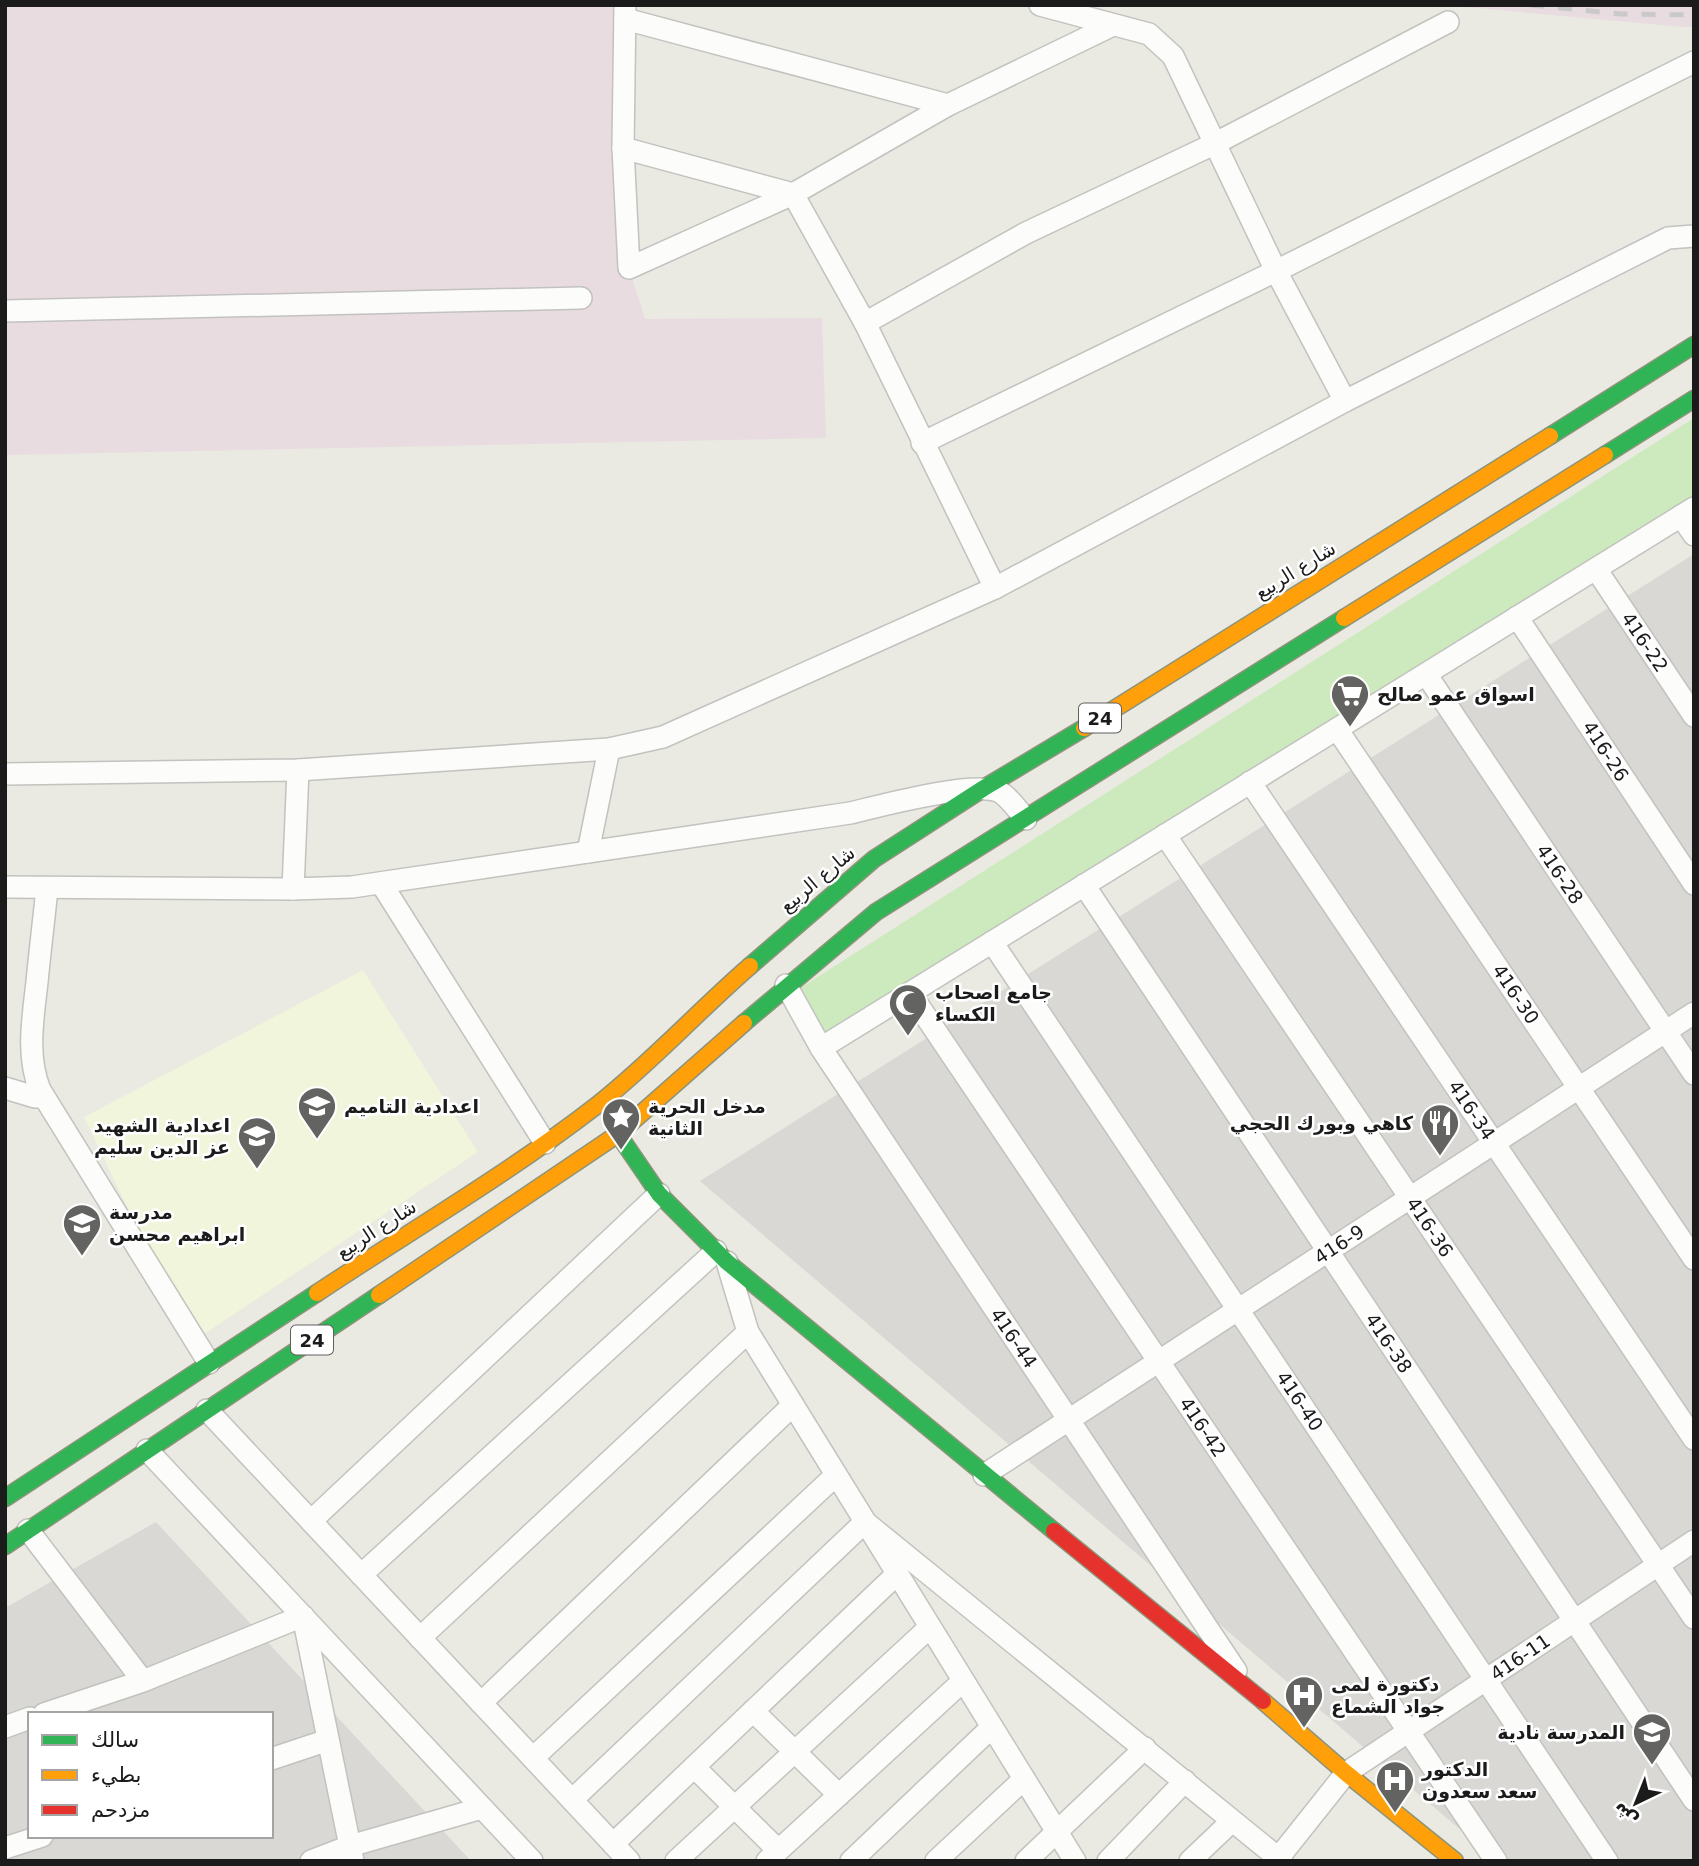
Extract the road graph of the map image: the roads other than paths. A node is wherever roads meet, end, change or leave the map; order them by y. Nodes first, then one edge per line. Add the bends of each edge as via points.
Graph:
1 (1040, 5) edge
2 (625, 12) edge
3 (1448, 22) dead end
4 (1113, 25) junction
5 (1694, 62) edge
6 (948, 105) junction
7 (1214, 144) junction
8 (623, 148) junction
9 (793, 194) junction
10 (1694, 236) edge
11 (1276, 271) junction
12 (581, 298) dead end
13 (5, 311) edge
14 (865, 323) junction
15 (1694, 345) edge
16 (1694, 399) edge
17 (1345, 401) junction
18 (922, 443) junction
19 (1687, 512) edge
20 (1694, 535) edge
21 (1596, 569) junction
22 (995, 589) junction
23 (1517, 617) junction
24 (1426, 674) junction
25 (1694, 716) edge
26 (1338, 729) junction
27 (609, 749) junction
28 (298, 770) junction
29 (5, 774) edge
30 (1250, 782) junction
31 (984, 788) junction
32 (1026, 820) junction
33 (1165, 835) junction
34 (589, 852) junction
35 (382, 883) junction
36 (1694, 884) edge
37 (1084, 886) junction
38 (5, 887) edge
39 (47, 888) junction
40 (293, 889) junction
41 (992, 942) junction
42 (786, 985) junction
43 (910, 993) junction
44 (1694, 1013) edge
45 (1665, 1031) junction
46 (821, 1048) junction
47 (1694, 1074) edge
48 (5, 1088) edge
49 (1579, 1088) junction
50 (44, 1097) junction
51 (618, 1134) junction
52 (545, 1143) junction
53 (1494, 1143) junction
54 (659, 1194) junction
55 (1410, 1198) junction
56 (1328, 1251) junction
57 (722, 1256) junction
58 (1694, 1259) edge
59 (1238, 1310) junction
60 (748, 1332) junction
61 (1159, 1361) junction
62 (209, 1363) junction
63 (793, 1405) junction
64 (207, 1410) junction
65 (1069, 1420) junction
66 (1694, 1438) edge
67 (148, 1450) junction
68 (836, 1475) junction
69 (984, 1475) junction
70 (5, 1498) edge
71 (311, 1521) junction
72 (865, 1521) junction
73 (28, 1530) junction
74 (1694, 1541) edge
75 (5, 1546) edge
76 (1658, 1565) junction
77 (897, 1574) junction
78 (361, 1575) junction
79 (303, 1616) junction
80 (1694, 1618) edge
81 (1574, 1621) junction
82 (930, 1627) junction
83 (420, 1638) junction
84 (1486, 1680) junction
85 (144, 1681) junction
86 (964, 1681) junction
87 (1247, 1687) junction
88 (481, 1703) junction
89 (754, 1711) junction
90 (50, 1712) edge
91 (28, 1719) edge
92 (5, 1727) edge
93 (992, 1727) junction
94 (1408, 1731) junction
95 (328, 1740) junction
96 (1145, 1748) junction
97 (795, 1751) junction
98 (273, 1758) edge
99 (533, 1758) junction
100 (694, 1767) junction
101 (1346, 1773) junction
102 (1024, 1779) junction
103 (1185, 1781) junction
104 (839, 1795) junction
105 (572, 1800) junction
106 (1694, 1800) edge
107 (482, 1808) junction
108 (734, 1808) junction
109 (1232, 1821) junction
110 (1057, 1832) junction
111 (35, 1838) edge
112 (613, 1844) junction
113 (5, 1848) edge
114 (352, 1854) edge
115 (772, 1856) edge
116 (1279, 1860) edge
117 (1454, 1860) edge
118 (310, 1861) edge
119 (532, 1861) edge
120 (629, 1861) edge
121 (676, 1861) edge
122 (852, 1861) edge
123 (936, 1861) edge
124 (1026, 1861) edge
125 (1074, 1861) edge
126 (1108, 1861) edge
127 (1190, 1861) edge
128 (1496, 1861) edge
129 (1607, 1861) edge

1 - 4 street
2 - 6 street
2 - 8 street
3 - 7 street
4 - 6 street
4 - 7 street via 1149,34 1172,56
5 - 11 street
6 - 9 street
7 - 11 street
7 - 14 street via 1026,233
8 - 9 street
8 - 9 street via 629,268
9 - 14 street
10 - 17 street via 1668,238
11 - 17 street
11 - 18 street
12 - 13 street
14 - 18 street
15 - 31 main road, شارع الربيع / 24
16 - 32 main road, 24
17 - 22 street
18 - 22 street
19 - 20 street
19 - 21 street
21 - 23 street
21 - 25 street, 416-22
22 - 27 street via 663,737
23 - 24 street
23 - 36 street, 416-26
24 - 26 street
24 - 45 street, 416-28
26 - 30 street
26 - 49 street, 416-30
27 - 28 street
27 - 34 street
28 - 29 street
28 - 40 street
30 - 33 street
30 - 53 street, 416-34
31 - 32 street via 1006,797
31 - 34 street
31 - 52 main road, شارع الربيع / 24 via 874,859 719,992 642,1068
32 - 42 main road, 24 via 876,912
33 - 37 street
33 - 55 street, 416-36
34 - 35 street
35 - 40 street
35 - 52 street
37 - 41 street
37 - 56 street, 416-38
38 - 39 street
39 - 40 street
39 - 50 street via 31,1051 35,1079
41 - 43 street
41 - 59 street, 416-40
42 - 46 street, 416-44
42 - 51 main road, 24
43 - 46 street
43 - 61 street, 416-42
44 - 45 street, 416-9
45 - 47 street, 416-28
45 - 49 street, 416-9
46 - 65 street, 416-44
48 - 50 street
49 - 53 street, 416-9
49 - 58 street, 416-30
50 - 62 street
51 - 54 main road
51 - 64 main road, 24
52 - 62 main road, شارع الربيع / 24
53 - 55 street, 416-9
53 - 66 street, 416-34
54 - 57 main road
54 - 71 street
55 - 56 street, 416-9
55 - 76 street, 416-36
56 - 59 street, 416-9
56 - 81 street, 416-38
57 - 60 street
57 - 69 main road
57 - 78 street
59 - 61 street, 416-9
59 - 84 street, 416-40
60 - 63 street
60 - 83 street
61 - 65 street, 416-9
61 - 94 street, 416-42
62 - 70 main road, شارع الربيع / 24
63 - 68 street
63 - 88 street
64 - 67 main road, 24
64 - 71 street
65 - 69 street, 416-9
65 - 87 street, 416-44
67 - 73 main road, 24
67 - 79 street
68 - 72 street
68 - 99 street
69 - 87 main road
71 - 78 street
72 - 77 street
72 - 96 street
72 - 105 street
73 - 75 main road, 24
73 - 85 street
74 - 76 street, 416-11
76 - 80 street, 416-36
76 - 81 street, 416-11
77 - 82 street
77 - 89 street
78 - 83 street
79 - 85 street
79 - 95 street
79 - 107 street
81 - 84 street, 416-11
81 - 106 street, 416-38
82 - 86 street
82 - 97 street
83 - 88 street
84 - 94 street, 416-11
84 - 129 street, 416-40
85 - 90 street
86 - 93 street
86 - 104 street
87 - 101 main road
88 - 99 street
89 - 97 street
89 - 100 street
91 - 92 street
93 - 102 street
93 - 122 street
94 - 101 street, 416-11
94 - 128 street, 416-42
95 - 98 street
95 - 114 street
96 - 103 street
96 - 110 street
97 - 104 street
97 - 108 street
99 - 105 street
100 - 108 street
100 - 112 street
101 - 116 street, 416-11
101 - 117 main road
102 - 110 street
102 - 123 street
103 - 109 street
103 - 126 street
104 - 115 street
105 - 112 street
107 - 114 street
107 - 119 street
108 - 115 street
108 - 121 street
109 - 116 street
109 - 127 street
110 - 124 street
110 - 125 street
111 - 113 street
112 - 120 street
114 - 118 street

